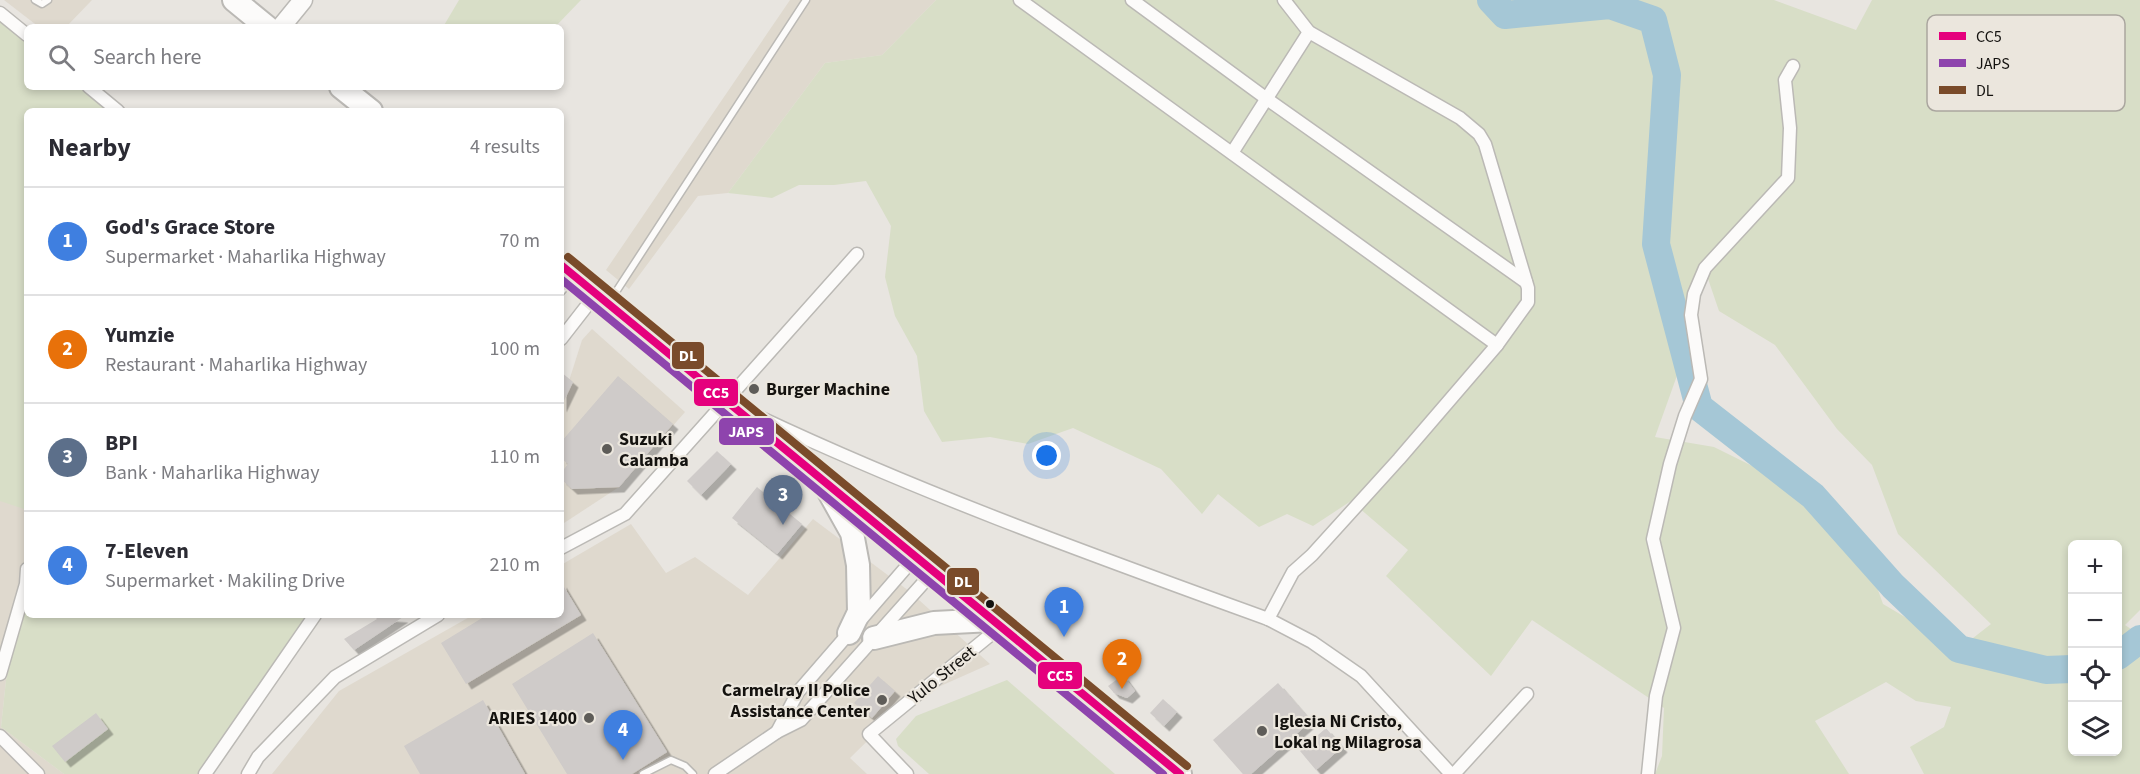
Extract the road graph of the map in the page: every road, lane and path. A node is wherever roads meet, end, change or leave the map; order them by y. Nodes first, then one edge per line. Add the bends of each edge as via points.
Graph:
1 (35, 0) edge
2 (48, 0) edge
3 (303, 0) edge
4 (806, 0) edge
5 (1020, 0) edge
6 (1132, 0) edge
7 (1284, 0) edge
8 (246, 4) edge
9 (0, 13) edge
10 (264, 24) edge
11 (283, 24) edge
12 (1309, 32) junction
13 (24, 33) edge
14 (1793, 66) dead end
15 (94, 90) edge
16 (345, 90) edge
17 (1267, 99) junction
18 (114, 108) edge
19 (367, 108) edge
20 (1232, 153) junction
21 (857, 254) dead end
22 (566, 278) edge
23 (1526, 282) junction
24 (602, 300) junction
25 (564, 336) edge
26 (1497, 345) junction
27 (724, 400) junction
28 (822, 480) junction
29 (564, 546) edge
30 (915, 557) junction
31 (933, 573) junction
32 (24, 591) edge
33 (313, 618) edge
34 (433, 618) edge
35 (1268, 619) junction
36 (996, 624) junction
37 (849, 633) junction
38 (874, 638) junction
39 (0, 674) edge
40 (1527, 694) dead end
41 (777, 732) junction
42 (0, 736) edge
43 (38, 774) edge
44 (205, 774) edge
45 (248, 774) edge
46 (643, 774) edge
47 (693, 774) edge
48 (715, 774) edge
49 (907, 774) edge
50 (1180, 774) edge
51 (1453, 774) edge
52 (1648, 774) edge

1 - 2 lane via 42,4
3 - 11 main road
4 - 24 lane
5 - 20 street
6 - 17 street
7 - 12 street
8 - 10 highway
9 - 13 street
12 - 17 street
12 - 23 street via 1460,118 1479,134
14 - 52 street via 1785,80 1790,128 1788,178 1711,261 1694,294 1691,315 1701,379 1685,416 1653,539 1674,628 1656,696
15 - 18 street
16 - 19 highway
17 - 20 street
17 - 23 street
20 - 26 street
21 - 27 street
22 - 24 highway
23 - 26 street via 1528,302
24 - 25 street
24 - 27 highway
26 - 35 street via 1399,459 1293,572
27 - 28 highway
27 - 29 street via 625,514
27 - 35 street via 840,455 951,500
28 - 30 highway
28 - 37 highway via 852,533 860,591 859,612
30 - 31 highway
30 - 37 street
31 - 36 highway
31 - 38 street
32 - 39 street
33 - 44 street
34 - 45 street via 335,677 258,758
35 - 51 street via 1312,642 1360,676
36 - 38 highway via 934,623
36 - 49 street, Yulo Street via 869,734
36 - 50 highway
37 - 41 street via 798,692
38 - 41 street via 801,720
40 - 51 street
41 - 48 street
42 - 43 street
46 - 47 lane via 671,760

